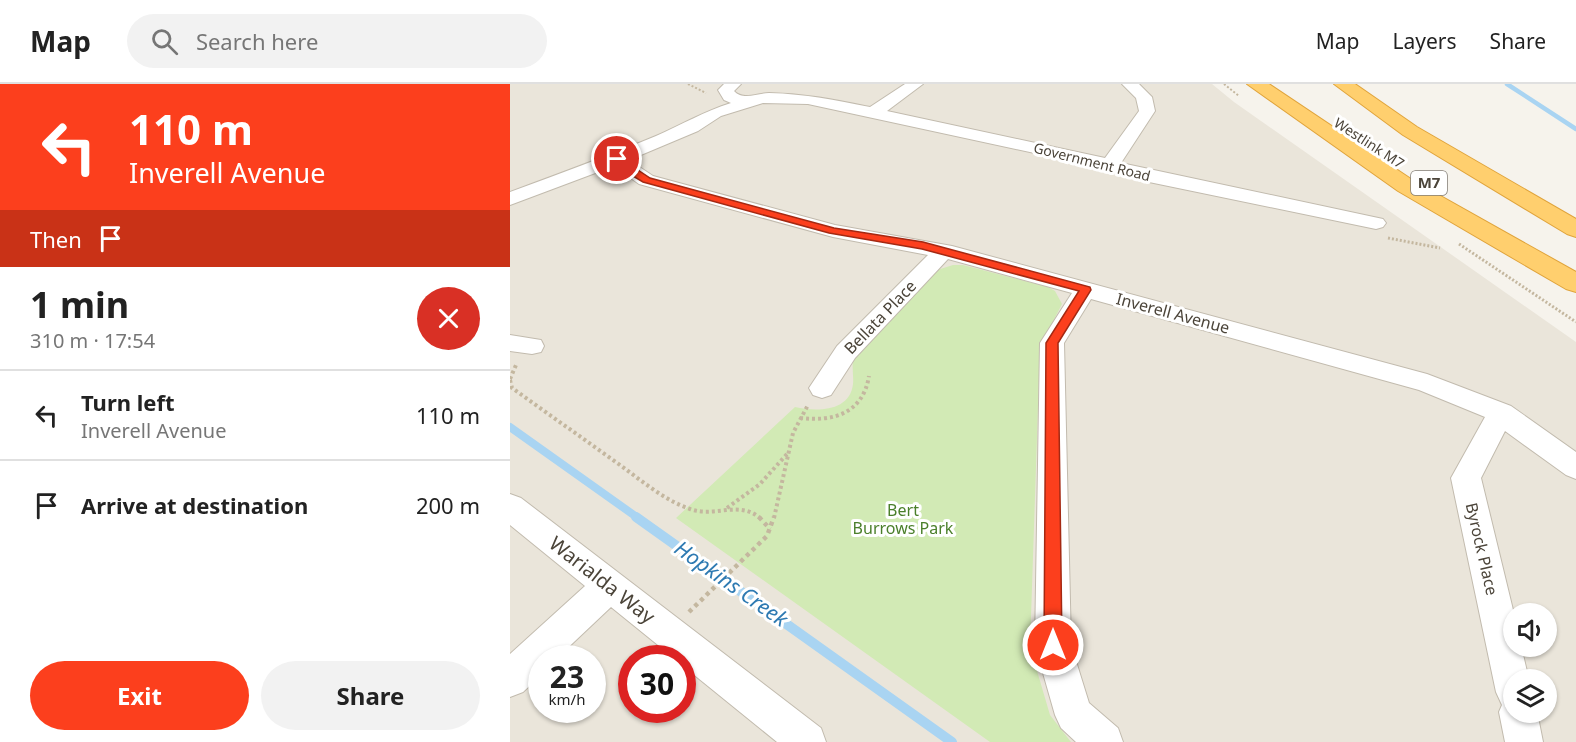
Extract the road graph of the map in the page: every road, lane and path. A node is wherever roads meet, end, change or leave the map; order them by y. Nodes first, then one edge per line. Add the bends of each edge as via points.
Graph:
1 (688, 84) edge
2 (915, 84) edge
3 (1130, 84) edge
4 (1256, 84) edge
5 (1286, 84) edge
6 (1343, 84) edge
7 (1361, 84) edge
8 (780, 85) edge
9 (720, 95) edge
10 (759, 99) junction
11 (808, 99) junction
12 (873, 113) junction
13 (617, 159) junction
14 (1109, 165) junction
15 (510, 199) edge
16 (1376, 224) dead end
17 (1576, 227) edge
18 (944, 251) junction
19 (1576, 277) edge
20 (1576, 283) edge
21 (1086, 290) junction
22 (869, 376) dead end
23 (510, 380) edge
24 (822, 388) joint
25 (1501, 413) junction
26 (800, 418) junction
27 (788, 453) junction
28 (1576, 467) edge
29 (510, 507) edge
30 (726, 509) junction
31 (770, 529) junction
32 (609, 586) junction
33 (689, 613) dead end
34 (1509, 669) edge
35 (510, 679) edge
36 (1520, 723) edge
37 (807, 742) edge
38 (1104, 742) edge
39 (1524, 742) edge

1 - 9 path
2 - 12 street
3 - 14 street via 1144,97 1147,111
4 - 20 highway via 1406,186
5 - 19 highway, Westlink M7 / M7 via 1320,111
6 - 17 highway, Westlink M7 / M7 via 1410,131
7 - 17 highway, M7
8 - 10 street via 777,92
8 - 11 street, Government Road
9 - 10 street
9 - 13 street via 692,127
10 - 11 street, Government Road
11 - 12 street, Government Road
12 - 14 street, Government Road
13 - 15 street
13 - 18 street, Inverell Avenue via 646,180 833,231
14 - 16 street, Government Road
18 - 21 street, Inverell Avenue
18 - 24 street, Bellata Place via 846,352
21 - 25 street, Inverell Avenue via 1427,383
21 - 38 street via 1052,343 1053,645 1074,715
22 - 26 path via 865,393 848,411 836,417
23 - 30 path via 512,388 662,495 707,513
24 - 26 path
25 - 28 street, Inverell Avenue
25 - 34 street, Byrock Place via 1466,478
26 - 27 path
27 - 30 path via 747,497
27 - 31 path
29 - 32 street, Warialda Way
30 - 31 path via 746,510
31 - 33 path
32 - 35 street
32 - 37 street, Warialda Way
36 - 39 street

